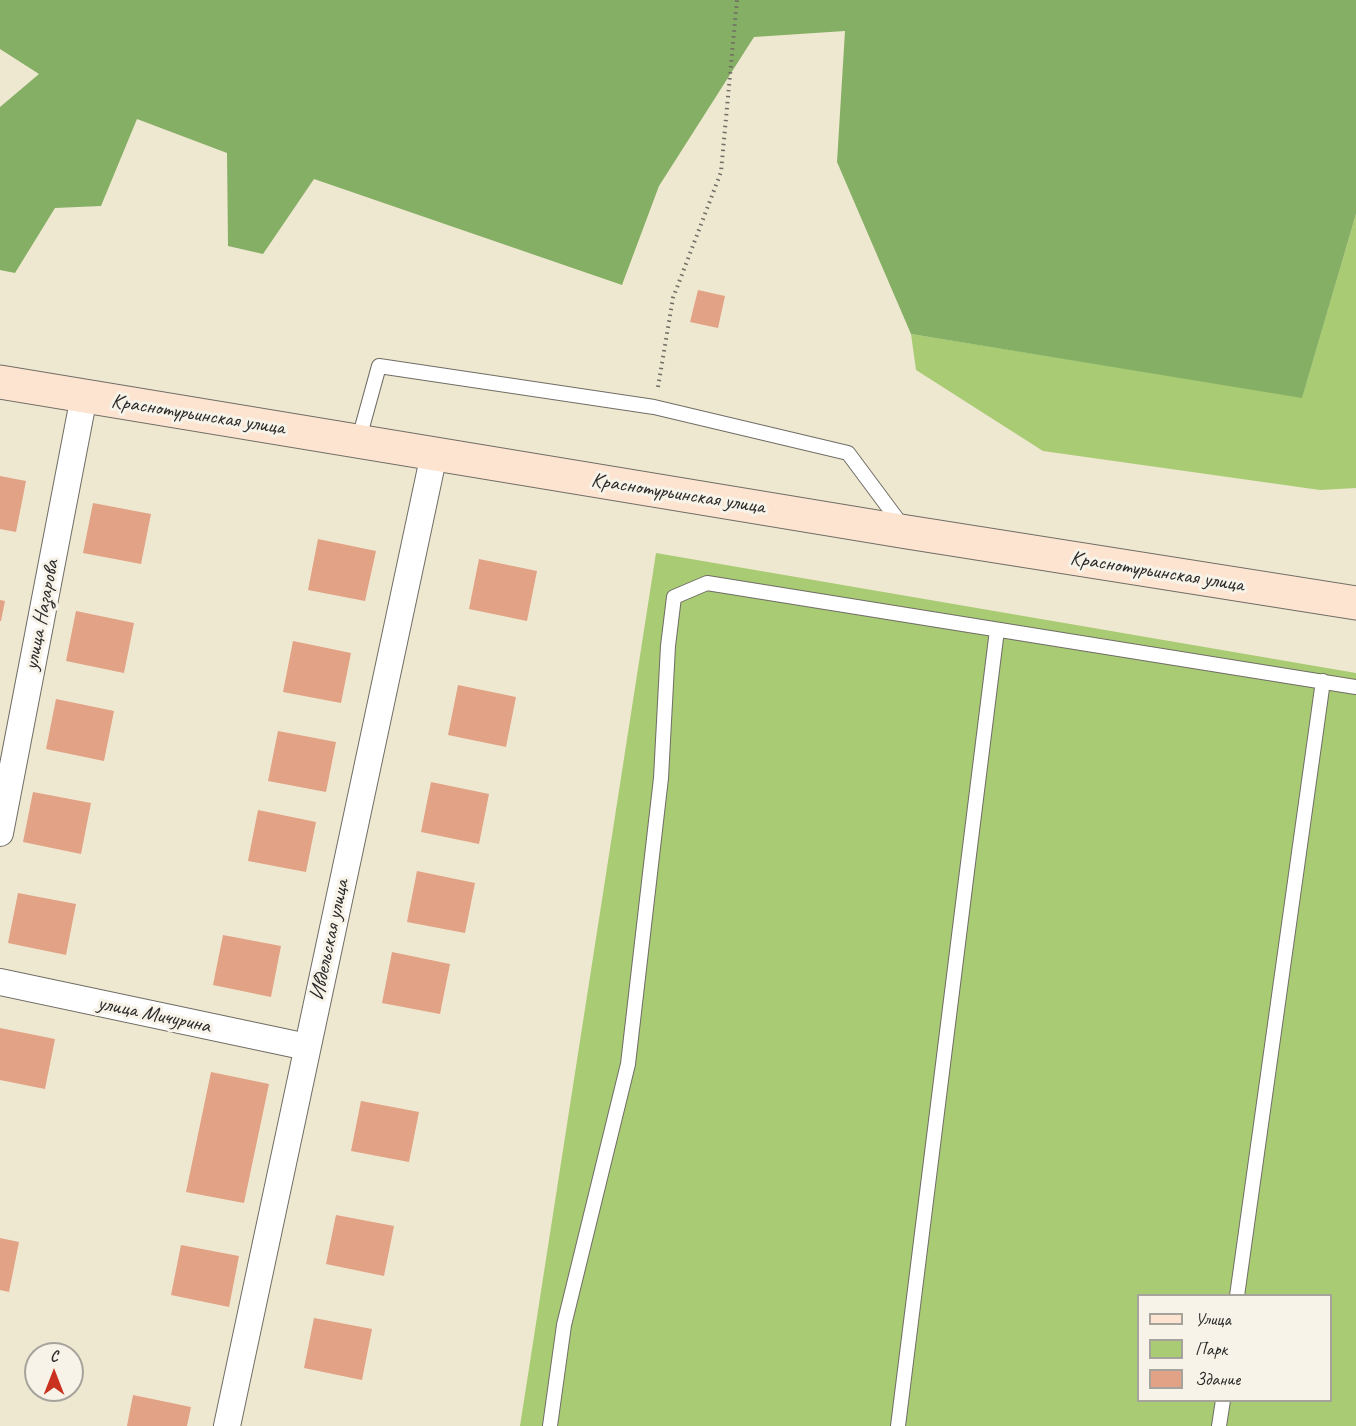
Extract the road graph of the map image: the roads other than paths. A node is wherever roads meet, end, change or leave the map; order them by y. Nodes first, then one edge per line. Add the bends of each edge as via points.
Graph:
1 (0, 382) edge
2 (84, 396) junction
3 (358, 442) junction
4 (434, 454) junction
5 (907, 532) junction
6 (1356, 603) edge
7 (997, 630) junction
8 (1323, 681) junction
9 (1356, 687) edge
10 (0, 833) edge
11 (0, 982) edge
12 (307, 1047) junction
13 (1237, 1294) edge
14 (1223, 1402) edge
15 (227, 1426) edge
16 (550, 1426) edge
17 (898, 1426) edge
18 (1219, 1426) edge

1 - 2 main road, Краснотурьинская улица
2 - 3 main road, Краснотурьинская улица
2 - 10 street, улица Назарова
3 - 4 main road, Краснотурьинская улица
3 - 5 lane via 378,366 654,407 848,453
4 - 5 main road, Краснотурьинская улица
4 - 12 street, Ивдельская улица
5 - 6 main road, Краснотурьинская улица
7 - 8 lane
7 - 16 lane via 707,583 674,597 661,778 628,1064 564,1325
7 - 17 lane
8 - 9 lane
8 - 13 lane
11 - 12 street, улица Мичурина
12 - 15 street, Ивдельская улица
14 - 18 lane

